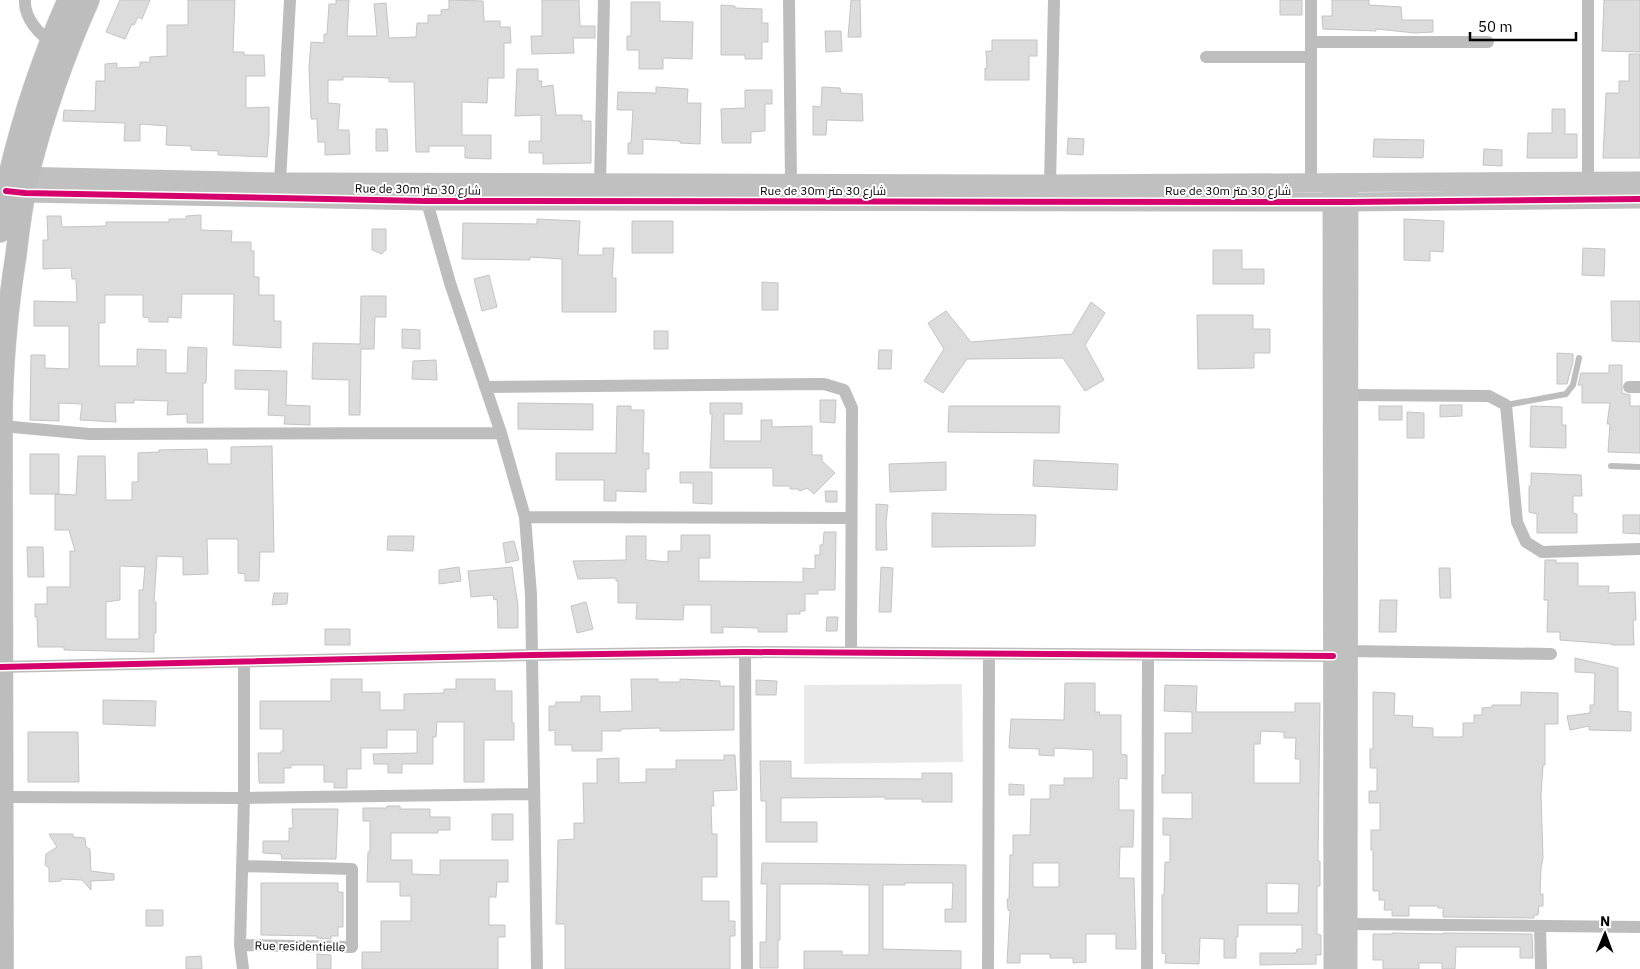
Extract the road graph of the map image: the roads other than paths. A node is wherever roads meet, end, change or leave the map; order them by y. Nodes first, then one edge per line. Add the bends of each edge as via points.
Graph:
1 (24, 0) edge
2 (68, 0) edge
3 (89, 0) edge
4 (290, 0) edge
5 (604, 0) edge
6 (788, 0) edge
7 (1054, 0) edge
8 (1311, 0) edge
9 (1588, 0) edge
10 (1311, 42) junction
11 (1488, 42) dead end
12 (60, 46) junction
13 (1206, 57) dead end
14 (1311, 57) junction
15 (1588, 181) junction
16 (1640, 181) edge
17 (280, 182) junction
18 (1311, 182) junction
19 (1341, 182) junction
20 (600, 183) junction
21 (17, 184) junction
22 (792, 184) junction
23 (1050, 184) junction
24 (425, 192) junction
25 (1640, 199) edge
26 (1340, 201) junction
27 (0, 232) edge
28 (1579, 358) dead end
29 (484, 387) junction
30 (1349, 395) junction
31 (1506, 405) junction
32 (1, 426) edge
33 (501, 433) junction
34 (1611, 466) dead end
35 (1640, 467) edge
36 (525, 517) junction
37 (850, 518) junction
38 (1640, 549) edge
39 (1, 559) edge
40 (745, 652) junction
41 (851, 652) junction
42 (989, 654) junction
43 (1341, 654) junction
44 (1551, 654) dead end
45 (532, 655) junction
46 (1148, 656) junction
47 (244, 662) junction
48 (1, 667) edge
49 (1, 700) edge
50 (534, 794) junction
51 (3, 797) junction
52 (244, 798) junction
53 (1, 865) edge
54 (242, 866) junction
55 (1349, 924) junction
56 (1540, 926) junction
57 (1640, 927) edge
58 (240, 945) junction
59 (3, 969) edge
60 (242, 969) edge
61 (537, 969) edge
62 (747, 969) edge
63 (988, 969) edge
64 (1147, 969) edge
65 (1333, 969) edge
66 (1348, 969) edge
67 (1541, 969) edge

1 - 12 street via 32,24
2 - 12 main road
3 - 12 main road
4 - 17 street
5 - 20 street
6 - 22 street
7 - 23 street
8 - 10 street
9 - 15 street
10 - 11 street
10 - 14 street
12 - 21 main road via 48,105
13 - 14 street
14 - 18 street
15 - 16 street, Rue de 30m شارع 30 متر
15 - 19 street, Rue de 30m شارع 30 متر
17 - 21 street, Rue de 30m شارع 30 متر
17 - 24 street, Rue de 30m شارع 30 متر
18 - 19 street, Rue de 30m شارع 30 متر
18 - 23 street, Rue de 30m شارع 30 متر
19 - 26 street
20 - 22 street, Rue de 30m شارع 30 متر
20 - 24 street, Rue de 30m شارع 30 متر
21 - 24 street, Rue de 30m شارع 30 متر
21 - 27 main road
21 - 32 main road
22 - 23 street, Rue de 30m شارع 30 متر
24 - 26 street, Rue de 30m شارع 30 متر
24 - 29 street
25 - 26 street, Rue de 30m شارع 30 متر
26 - 30 street
26 - 43 street
28 - 31 lane via 1573,385 1566,394
29 - 33 street
29 - 37 street via 824,384 844,390 852,408
30 - 31 street via 1489,396
30 - 43 street
31 - 38 street via 1518,522 1526,542 1542,552
32 - 33 street via 89,434
32 - 39 main road
33 - 36 street
34 - 35 lane
36 - 37 street
36 - 45 street
37 - 41 street
39 - 48 main road
40 - 41 street
40 - 45 street
40 - 62 street
41 - 42 street
42 - 46 street
42 - 63 street
43 - 44 street
43 - 46 street
43 - 55 street
43 - 65 street
45 - 47 street
45 - 50 street
46 - 64 street
47 - 48 street
47 - 52 street
48 - 49 main road
49 - 51 main road
50 - 52 street
50 - 61 street
51 - 52 street
51 - 53 main road
52 - 54 street
53 - 59 main road
54 - 58 street
54 - 58 street, Rue residentielle via 352,869 352,947
55 - 56 street
55 - 66 street
56 - 57 street
56 - 67 street
58 - 60 street

